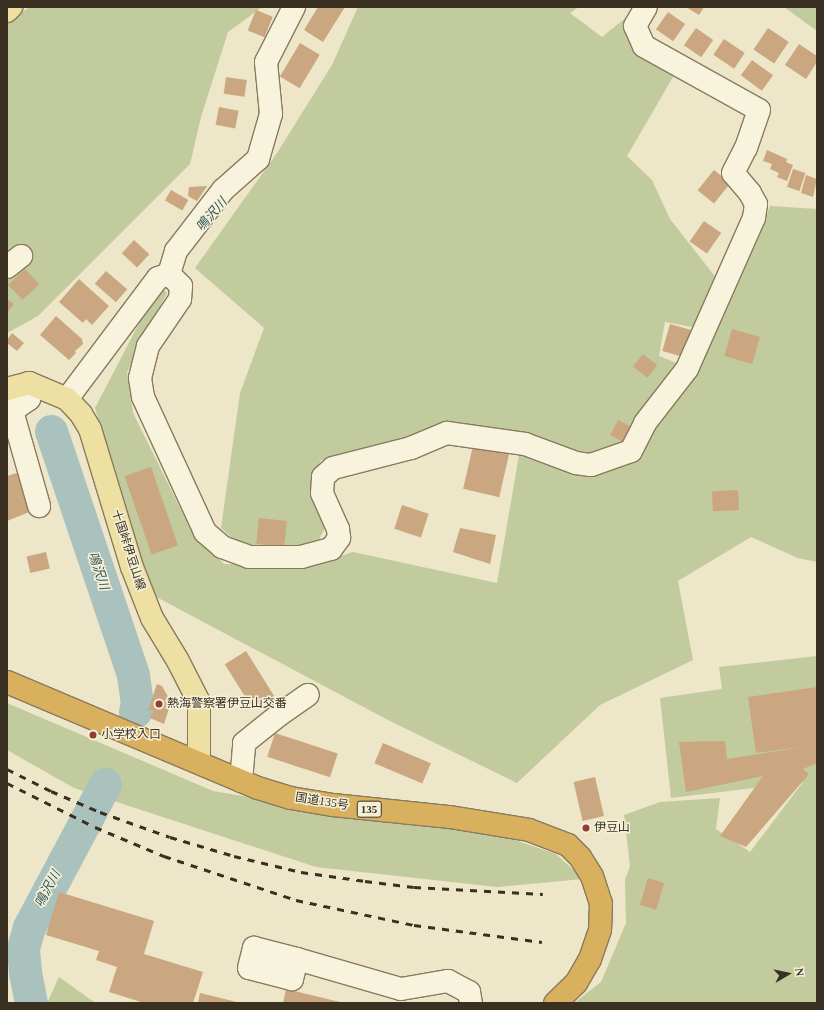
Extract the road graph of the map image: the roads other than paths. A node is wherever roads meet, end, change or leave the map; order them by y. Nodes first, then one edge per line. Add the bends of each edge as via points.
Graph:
1 (12, 7) edge
2 (294, 7) edge
3 (646, 7) edge
4 (7, 11) edge
5 (169, 274) junction
6 (29, 384) junction
7 (7, 389) edge
8 (68, 398) junction
9 (39, 506) dead end
10 (7, 682) edge
11 (308, 695) dead end
12 (199, 762) junction
13 (241, 780) junction
14 (297, 960) dead end
15 (471, 1003) edge
16 (554, 1003) edge

1 - 4 main road
2 - 5 street via 266,62 271,114 258,159 223,190 176,250
3 - 5 street via 635,26 644,46 759,110 746,148 733,173 756,204 754,218 687,369 645,423 632,451 591,465 576,463 525,444 447,433 411,448 333,468 323,477 322,493 338,529 339,538 331,549 300,557 249,557 222,547 205,532 143,397 140,378 148,346 180,299 181,286
5 - 8 street via 158,278
6 - 7 main road
6 - 8 main road
6 - 9 street via 29,399 12,411
8 - 12 main road, 十国峠伊豆山線 via 90,429 132,567 152,618 178,660 199,702
10 - 12 highway, 国道135号 / 135
11 - 13 street via 244,743
12 - 13 highway, 国道135号 / 135
13 - 16 highway, 国道135号 / 135 via 291,798 450,817 529,830 568,845 580,857 592,876 601,903 600,930 590,959 576,983
14 - 15 street via 402,989 448,981 469,992

